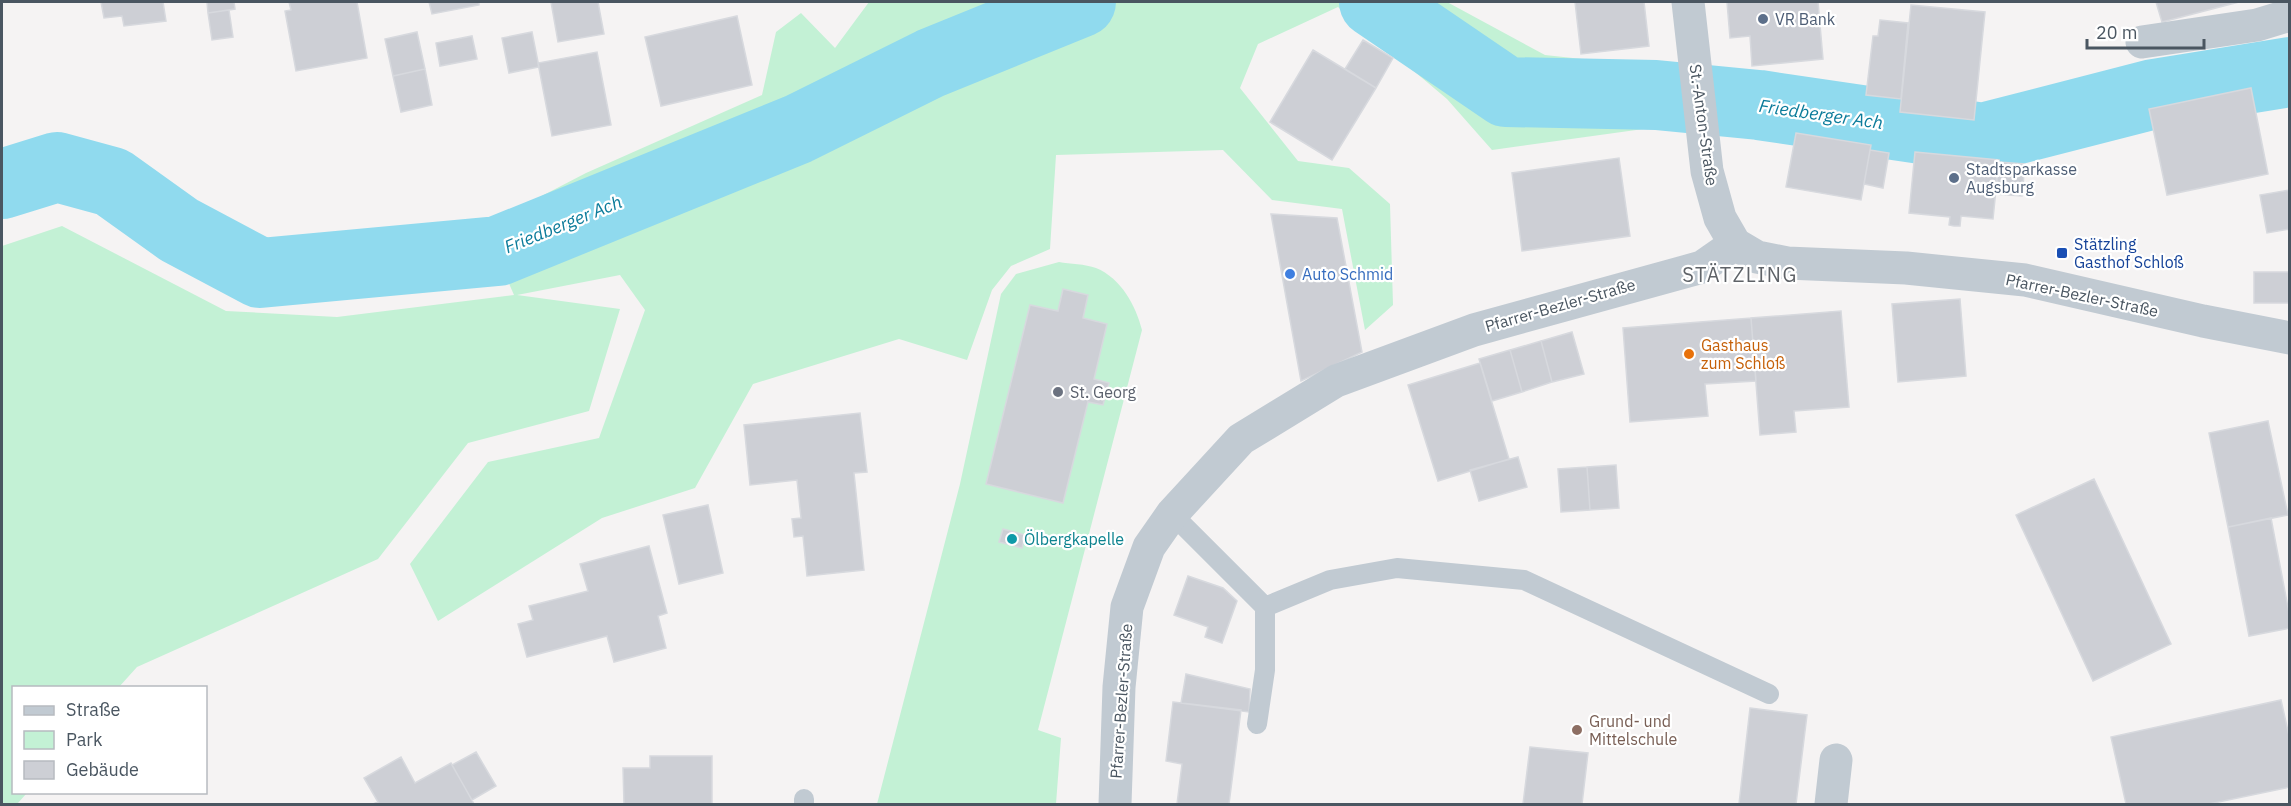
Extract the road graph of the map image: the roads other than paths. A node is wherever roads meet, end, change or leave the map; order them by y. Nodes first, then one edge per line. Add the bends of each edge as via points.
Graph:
1 (1688, 2) edge
2 (2289, 15) edge
3 (2142, 42) dead end
4 (1735, 244) junction
5 (2289, 338) edge
6 (1172, 514) junction
7 (1264, 607) junction
8 (1769, 694) dead end
9 (1257, 724) dead end
10 (1836, 760) dead end
11 (1115, 804) edge
12 (1831, 804) edge

1 - 4 street, St.-Anton-Straße via 1707,171 1720,218
2 - 3 street via 2257,25
4 - 5 street, Pfarrer-Bezler-Straße via 1757,257 1787,263 1906,268 2025,280
4 - 6 street, Pfarrer-Bezler-Straße via 1702,267 1474,330 1336,381 1241,439
6 - 7 lane
6 - 11 street, Pfarrer-Bezler-Straße via 1149,547 1127,607 1119,687
7 - 8 lane via 1330,580 1397,568 1524,580
7 - 9 lane via 1264,670
10 - 12 street

